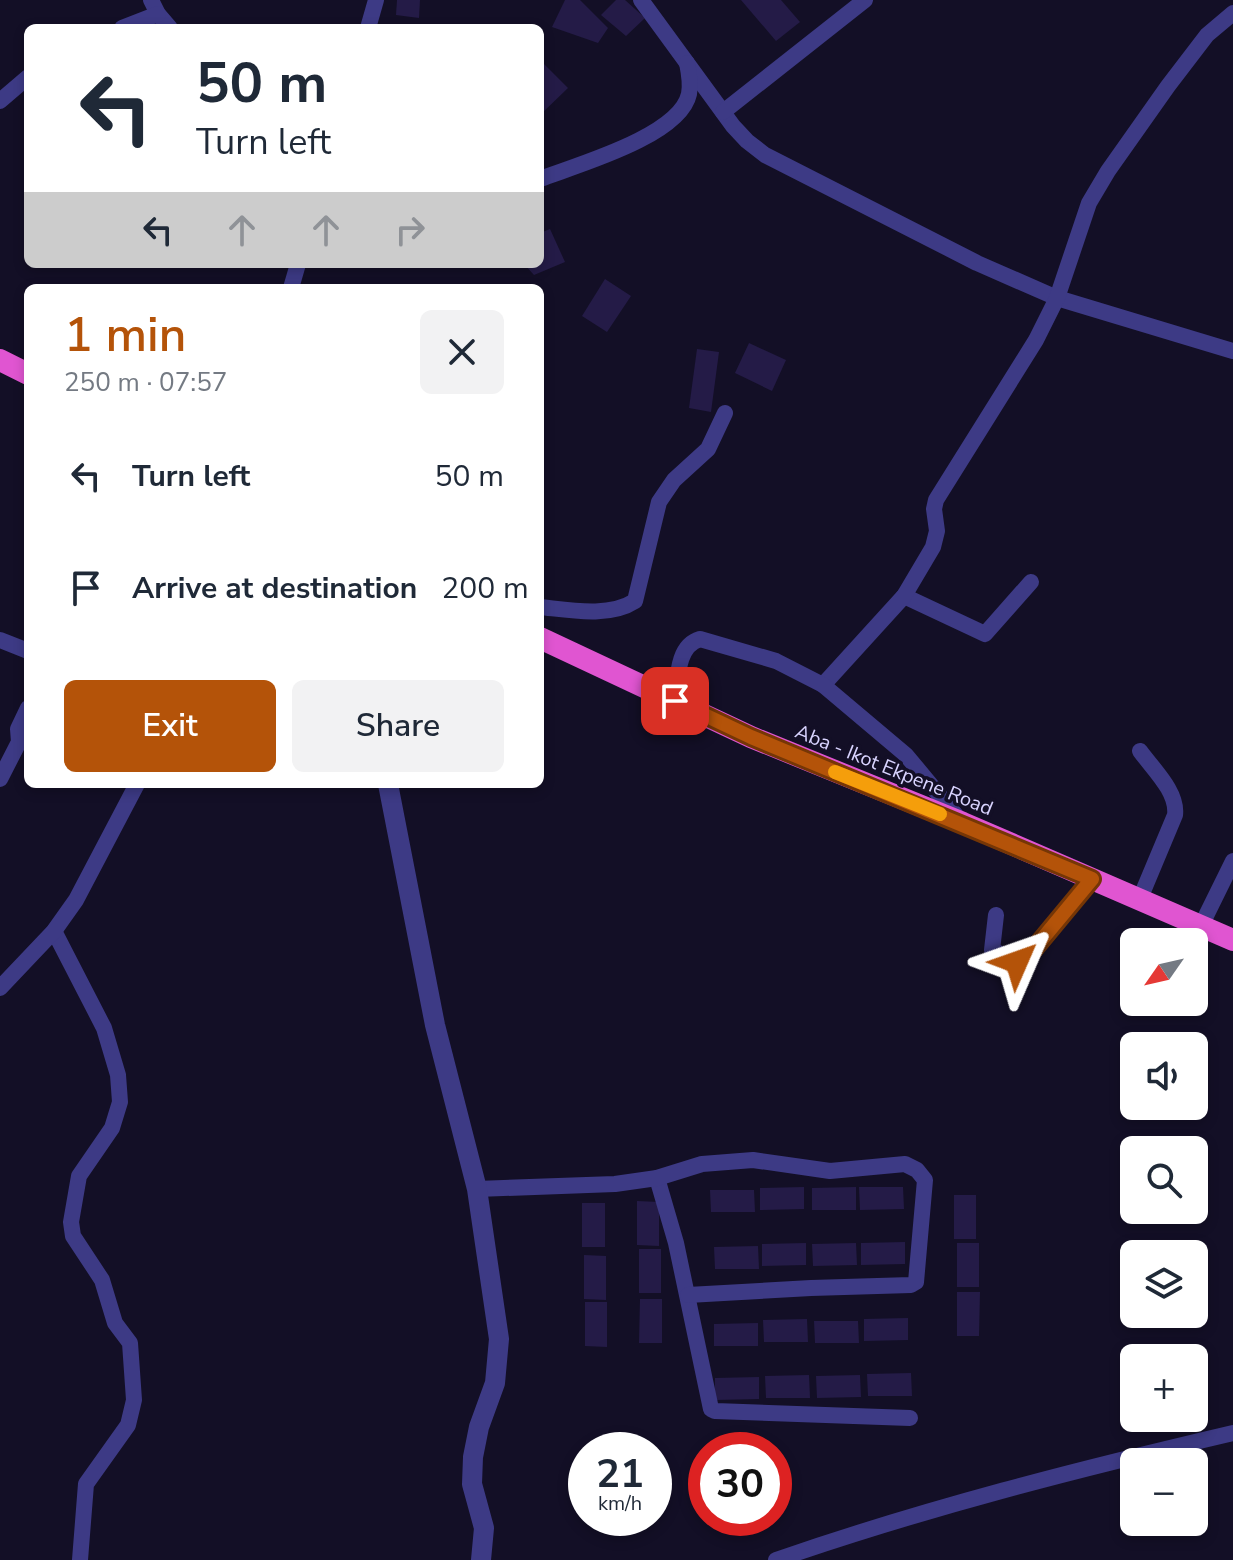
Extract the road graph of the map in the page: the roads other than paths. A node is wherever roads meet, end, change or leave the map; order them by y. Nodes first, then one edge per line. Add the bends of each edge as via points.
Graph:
1 (376, 0) edge
2 (641, 0) edge
3 (865, 0) edge
4 (155, 7) edge
5 (1233, 13) edge
6 (128, 24) edge
7 (167, 24) edge
8 (369, 24) edge
9 (686, 61) junction
10 (24, 80) edge
11 (0, 101) edge
12 (684, 106) junction
13 (720, 109) junction
14 (544, 177) edge
15 (1057, 298) junction
16 (1233, 351) edge
17 (0, 360) edge
18 (24, 372) edge
19 (725, 413) dead end
20 (1031, 582) dead end
21 (904, 596) junction
22 (544, 607) edge
23 (0, 640) edge
24 (544, 640) edge
25 (24, 649) edge
26 (823, 685) junction
27 (675, 701) junction
28 (24, 716) edge
29 (1140, 751) dead end
30 (2, 774) edge
31 (135, 788) edge
32 (389, 788) edge
33 (963, 823) junction
34 (1233, 861) edge
35 (1092, 879) junction
36 (1139, 901) junction
37 (996, 915) dead end
38 (1201, 926) junction
39 (54, 931) junction
40 (1233, 940) edge
41 (0, 988) edge
42 (657, 1178) junction
43 (477, 1189) junction
44 (688, 1295) junction
45 (910, 1418) dead end
46 (1233, 1433) edge
47 (80, 1560) edge
48 (481, 1560) edge
49 (776, 1560) edge

1 - 8 street
2 - 9 street
3 - 13 street
4 - 6 street
4 - 7 street
5 - 15 street via 1207,35 1108,171 1089,203
9 - 12 street via 689,94
9 - 13 street
10 - 11 street
12 - 13 street
12 - 14 street via 651,136
13 - 15 street via 765,155
15 - 16 street
15 - 21 street via 936,500 933,547
17 - 18 highway
19 - 22 street via 708,449 659,502 635,601 625,608 583,612
20 - 21 street via 985,634
21 - 26 street
23 - 25 street
24 - 27 highway, Aba - Ikot Ekpene Road
26 - 27 street via 776,661 700,639 683,652
26 - 33 street via 906,755
27 - 33 highway, Aba - Ikot Ekpene Road
28 - 30 street via 19,742
29 - 36 street via 1176,806
31 - 39 street
32 - 43 street via 435,1025
33 - 35 highway, Aba - Ikot Ekpene Road
34 - 38 street
35 - 36 highway, Aba - Ikot Ekpene Road
35 - 37 street via 1021,963 992,950
36 - 38 highway, Aba - Ikot Ekpene Road
38 - 40 highway, Aba - Ikot Ekpene Road
39 - 41 street
39 - 47 street via 104,1028 118,1075 120,1102 112,1128 79,1176 71,1222 73,1236 102,1280 115,1323 130,1343 134,1400 128,1425 86,1484
42 - 43 street
42 - 44 street
42 - 44 street via 702,1164 753,1160 830,1171 905,1164 925,1180 914,1284
43 - 48 street via 499,1339 495,1383 473,1457 472,1484 484,1528
44 - 45 street via 709,1405 715,1411
46 - 49 street via 1052,1478

